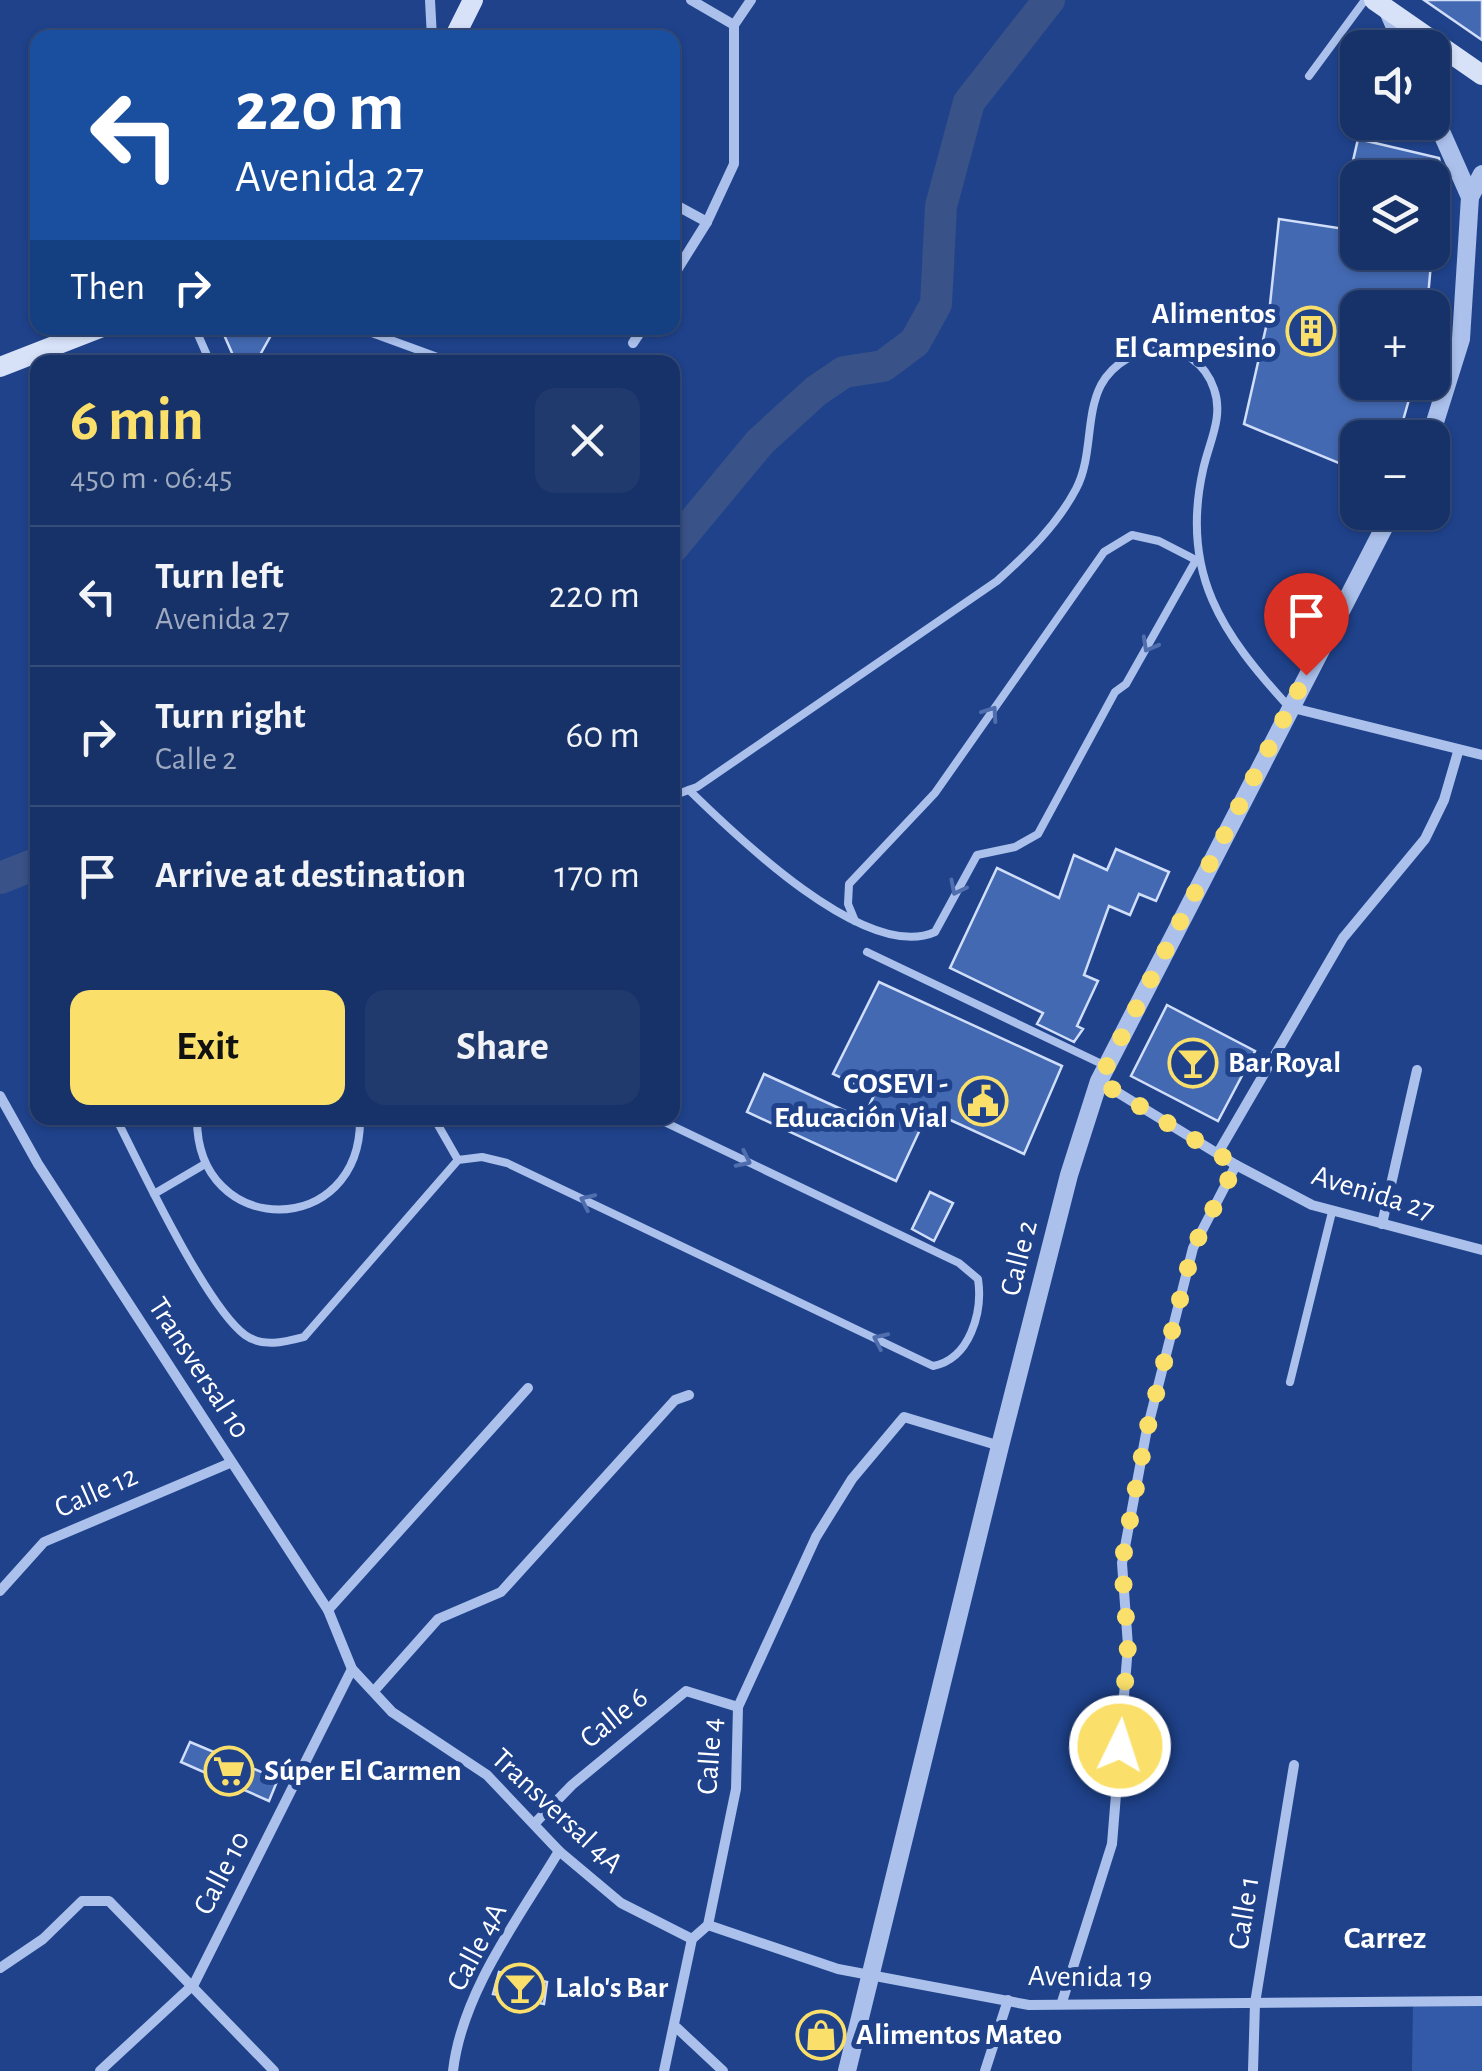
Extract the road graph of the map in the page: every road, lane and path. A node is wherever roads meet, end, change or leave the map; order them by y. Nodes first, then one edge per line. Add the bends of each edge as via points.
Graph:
1 (430, 0) edge
2 (473, 0) edge
3 (691, 0) edge
4 (752, 0) edge
5 (1365, 0) edge
6 (1381, 5) edge
7 (734, 26) junction
8 (432, 30) edge
9 (458, 30) edge
10 (1394, 30) edge
11 (1309, 76) dead end
12 (1482, 76) edge
13 (1444, 140) edge
14 (1482, 174) edge
15 (680, 207) edge
16 (1474, 210) edge
17 (706, 222) junction
18 (680, 265) edge
19 (82, 335) edge
20 (377, 335) edge
21 (638, 335) edge
22 (633, 343) dead end
23 (32, 355) edge
24 (432, 355) edge
25 (30, 356) edge
26 (0, 368) edge
27 (1436, 420) edge
28 (1382, 530) edge
29 (1196, 560) junction
30 (1289, 707) junction
31 (1458, 752) junction
32 (1482, 755) edge
33 (689, 790) junction
34 (680, 793) edge
35 (855, 921) junction
36 (866, 952) dead end
37 (1416, 1070) dead end
38 (1102, 1074) junction
39 (0, 1096) edge
40 (120, 1125) edge
41 (198, 1125) edge
42 (360, 1125) edge
43 (438, 1125) edge
44 (670, 1125) edge
45 (1218, 1153) junction
46 (458, 1160) junction
47 (205, 1164) junction
48 (1236, 1165) junction
49 (154, 1194) junction
50 (1332, 1212) junction
51 (1382, 1224) junction
52 (1482, 1250) edge
53 (1290, 1382) dead end
54 (528, 1388) dead end
55 (688, 1395) dead end
56 (1000, 1446) junction
57 (230, 1463) junction
58 (0, 1592) edge
59 (328, 1610) junction
60 (352, 1669) junction
61 (374, 1692) junction
62 (738, 1706) junction
63 (1294, 1765) dead end
64 (536, 1822) junction
65 (559, 1851) junction
66 (708, 1925) junction
67 (692, 1938) junction
68 (0, 1968) edge
69 (868, 1973) junction
70 (194, 1984) junction
71 (1008, 2000) junction
72 (1482, 2000) edge
73 (1062, 2002) junction
74 (1255, 2002) junction
75 (677, 2028) junction
76 (100, 2071) edge
77 (274, 2071) edge
78 (453, 2071) edge
79 (664, 2071) edge
80 (723, 2071) edge
81 (848, 2071) edge
82 (986, 2071) edge
83 (1253, 2071) edge

1 - 8 street
2 - 9 main road
3 - 7 street
4 - 7 street
5 - 11 lane
6 - 10 street
6 - 12 main road
7 - 17 street via 734,164
13 - 16 street
14 - 16 street
15 - 17 street
16 - 27 street via 1461,339
17 - 18 street
19 - 23 main road
20 - 24 lane
21 - 22 street
25 - 26 main road
28 - 30 street, Calle 2
29 - 30 lane via 1225,628
29 - 33 lane via 1195,523 1220,410 1213,384 1196,362 1172,348 1146,350 1122,361 1101,386 1077,487 1030,550 988,588
29 -> 35 lane via 1126,684 1114,692 1038,834 977,856 935,932 918,938
35 -> 29 lane via 849,884 936,794 1104,552 1132,535
30 - 31 street
30 - 38 street, Calle 2
31 - 32 street
31 - 45 street via 1425,840 1342,938
33 - 34 lane
33 - 35 lane via 790,882
36 - 38 lane
37 - 51 street
38 - 45 street, Avenida 27
38 - 56 street, Calle 2 via 1069,1174
39 - 57 street, Transversal 10
40 - 49 lane
41 - 47 lane
42 - 47 lane via 353,1165 338,1186 292,1210 240,1201
43 - 46 lane
44 -> 46 lane via 978,1279 981,1301 961,1352 933,1366 507,1162
45 - 48 street, Avenida 27
46 - 49 lane via 320,1323 280,1344 247,1336 230,1321
47 - 49 lane
48 - 50 street, Avenida 27
48 - 73 street via 1193,1248 1146,1434 1122,1563 1128,1646 1112,1844
50 - 51 street, Avenida 27
50 - 53 lane
51 - 52 street, Avenida 27
54 - 59 street
55 - 61 street via 675,1400 502,1592 438,1619
56 - 62 street, Calle 4 via 904,1417 852,1479 816,1537
56 - 69 street, Calle 2
57 - 58 street, Calle 12 via 44,1542
57 - 59 street, Transversal 10
59 - 60 street, Transversal 10
60 - 61 street, Transversal 4A
60 - 70 street, Calle 10
61 - 64 street, Transversal 4A via 392,1712 487,1776
62 - 64 street, Calle 6 via 686,1691
62 - 66 street, Calle 4 via 736,1789
63 - 74 street, Calle 1
64 - 65 street, Transversal 4A
65 - 67 street, Transversal 4A via 621,1903
65 - 78 street, Calle 4A via 490,1966
66 - 67 street
66 - 69 street, Avenida 19 via 838,1970
67 - 75 street
68 - 70 street via 82,1901 110,1901
69 - 71 street, Avenida 19
69 - 81 street, Calle 2
70 - 76 street, Calle 10
70 - 77 street
71 - 73 street, Avenida 19
71 - 82 street
72 - 74 street, Avenida 19
73 - 74 street, Avenida 19
74 - 83 street, Calle 1
75 - 79 street
75 - 80 street

